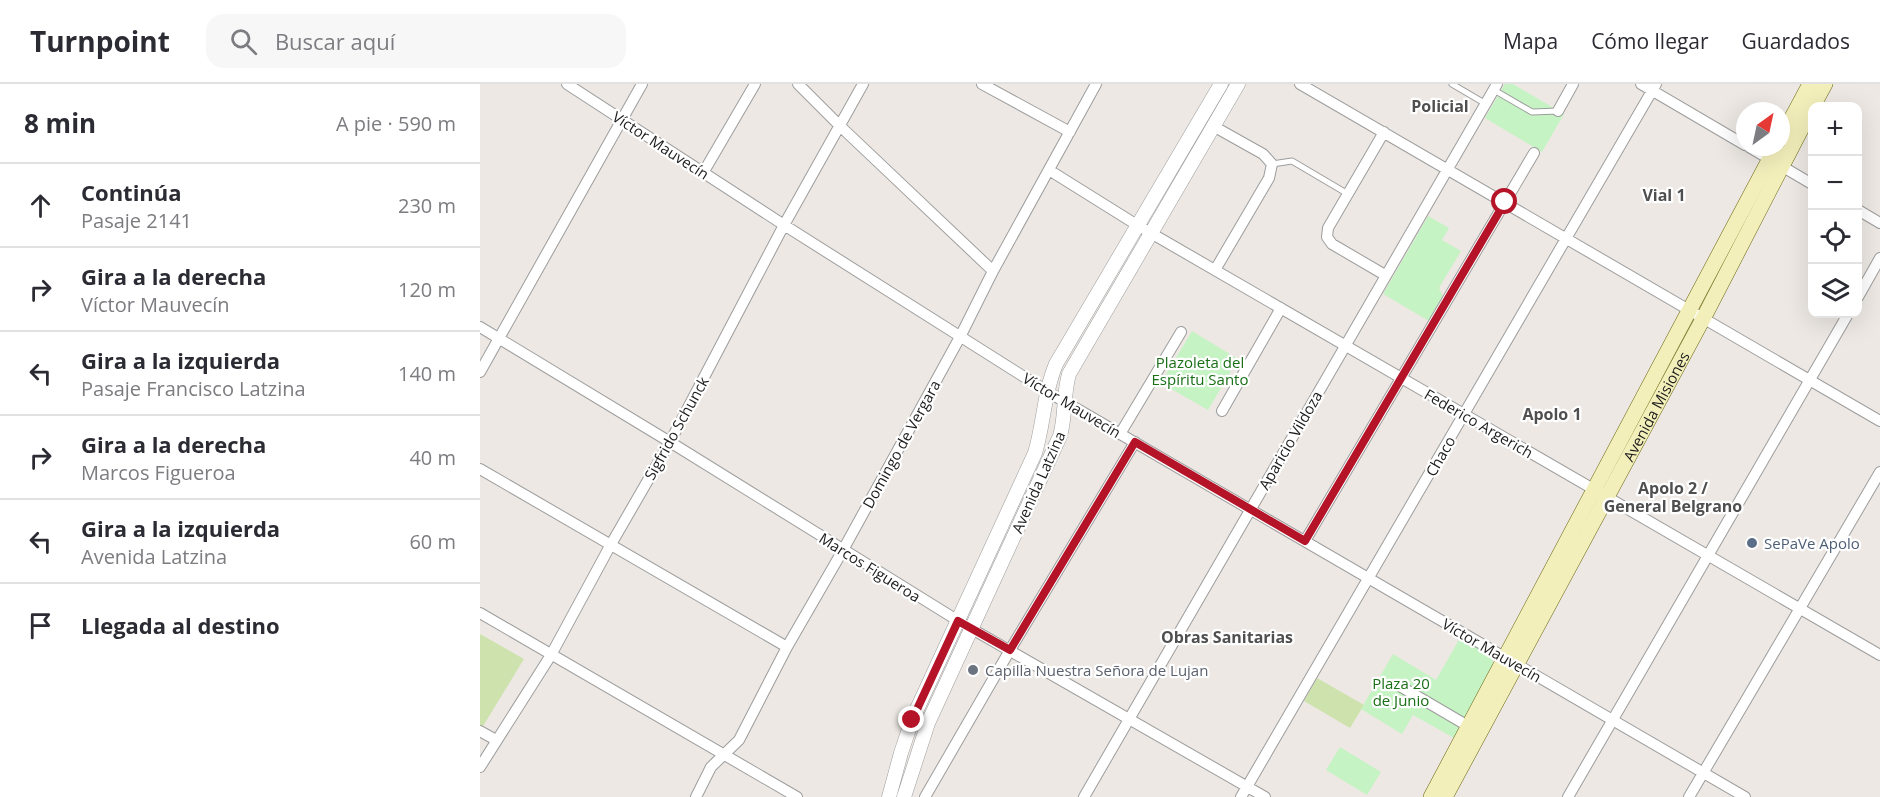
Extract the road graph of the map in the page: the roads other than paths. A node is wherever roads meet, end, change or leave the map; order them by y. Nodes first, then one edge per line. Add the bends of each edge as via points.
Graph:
1 (567, 84) edge
2 (642, 84) edge
3 (755, 84) edge
4 (798, 84) edge
5 (863, 84) edge
6 (982, 84) edge
7 (1096, 84) edge
8 (1221, 84) edge
9 (1238, 84) edge
10 (1300, 84) edge
11 (1324, 84) edge
12 (1452, 84) edge
13 (1573, 84) edge
14 (1641, 84) edge
15 (1810, 84) edge
16 (1825, 84) edge
17 (1496, 87) edge
18 (1654, 87) edge
19 (1318, 94) junction
20 (1816, 102) edge
21 (1486, 104) junction
22 (1558, 111) joint
23 (1808, 114) edge
24 (623, 119) junction
25 (1790, 121) edge
26 (840, 126) junction
27 (1213, 126) junction
28 (1070, 132) junction
29 (1384, 132) junction
30 (1736, 139) edge
31 (1534, 153) dead end
32 (1776, 158) edge
33 (1272, 164) junction
34 (1049, 170) junction
35 (1448, 170) junction
36 (703, 173) junction
37 (1808, 181) edge
38 (1348, 194) junction
39 (1505, 202) junction
40 (1862, 213) edge
41 (1880, 223) edge
42 (784, 225) junction
43 (1137, 225) junction
44 (1151, 233) junction
45 (1568, 239) junction
46 (1880, 258) edge
47 (1215, 270) junction
48 (993, 271) junction
49 (1385, 275) junction
50 (1862, 289) edge
51 (1281, 308) junction
52 (1698, 314) junction
53 (1846, 318) edge
54 (480, 327) edge
55 (1181, 332) dead end
56 (960, 337) junction
57 (499, 338) junction
58 (1345, 346) junction
59 (480, 372) edge
60 (1402, 378) junction
61 (1809, 380) junction
62 (1048, 392) junction
63 (1066, 402) junction
64 (1222, 411) dead end
65 (1464, 415) junction
66 (1880, 421) edge
67 (1120, 434) junction
68 (670, 442) junction
69 (1135, 442) junction
70 (480, 469) edge
71 (1880, 472) edge
72 (1600, 494) junction
73 (1250, 510) junction
74 (1305, 541) junction
75 (610, 546) junction
76 (843, 550) junction
77 (1707, 555) junction
78 (1369, 579) junction
79 (1800, 609) junction
80 (480, 614) edge
81 (958, 621) junction
82 (972, 629) junction
83 (787, 647) junction
84 (1010, 650) junction
85 (551, 655) junction
86 (1880, 656) edge
87 (1511, 661) junction
88 (1398, 685) dead end
89 (1130, 718) junction
90 (1613, 720) junction
91 (1468, 726) junction
92 (480, 731) edge
93 (496, 740) junction
94 (723, 755) junction
95 (480, 767) edge
96 (1703, 773) junction
97 (1247, 786) junction
98 (696, 797) edge
99 (797, 797) edge
100 (889, 797) edge
101 (904, 797) edge
102 (925, 797) edge
103 (1084, 797) edge
104 (1241, 797) edge
105 (1265, 797) edge
106 (1431, 797) edge
107 (1445, 797) edge
108 (1568, 797) edge
109 (1689, 797) edge
110 (1745, 797) edge

1 - 24 street, Víctor Mauvecín
2 - 24 street
3 - 36 street
4 - 26 street
5 - 26 street, Sigfrido Schunck
6 - 28 street
7 - 28 street, Domingo de Vergara
8 - 43 street, Avenida Latzina
9 - 27 street, Avenida Latzina
10 - 19 street
11 - 19 street
12 - 21 lane
13 - 22 street
14 - 18 street
15 - 25 main road
16 - 20 main road, Avenida Misiones
17 - 21 street, Aparicio Vildoza
17 - 22 lane via 1532,112
18 - 30 street
18 - 45 street, Chaco
19 - 29 street
21 - 35 street, Aparicio Vildoza
23 - 32 main road, Avenida Misiones
24 - 36 street, Víctor Mauvecín
24 - 57 street
26 - 42 street, Sigfrido Schunck
26 - 48 street
27 - 33 street via 1263,154
27 - 44 street, Avenida Latzina
28 - 34 street, Domingo de Vergara
29 - 35 street
29 - 38 street
31 - 39 street
32 - 37 street
32 - 52 main road, Avenida Misiones
33 - 38 lane via 1292,161
33 - 47 street via 1269,178
34 - 43 street, Federico Argerich
34 - 48 street, Domingo de Vergara
35 - 39 street
35 - 49 street, Aparicio Vildoza
36 - 42 street, Víctor Mauvecín
38 - 49 street via 1328,228 1327,237 1332,244
39 - 45 street
39 - 60 street
40 - 41 street
42 - 56 street, Víctor Mauvecín
42 - 68 street, Sigfrido Schunck
43 - 44 street, Federico Argerich
43 - 62 street, Avenida Latzina via 1056,364
44 - 47 street, Federico Argerich
44 - 63 street, Avenida Latzina via 1069,374
45 - 52 street
45 - 65 street, Chaco
46 - 50 street
47 - 51 street, Federico Argerich
48 - 56 street, Domingo de Vergara
49 - 58 street, Aparicio Vildoza
51 - 58 street, Federico Argerich
51 - 64 street
52 - 61 street
52 - 72 main road, Avenida Misiones
53 - 61 street
54 - 57 street, Marcos Figueroa
55 - 67 street
56 - 62 street, Víctor Mauvecín
56 - 76 street, Domingo de Vergara
57 - 59 street
57 - 68 street, Marcos Figueroa
58 - 60 street, Federico Argerich
58 - 73 street, Aparicio Vildoza
60 - 65 street, Federico Argerich
60 - 74 street
61 - 66 street
61 - 77 street
62 - 63 street, Víctor Mauvecín
62 - 81 street, Avenida Latzina via 1035,453
63 - 67 street, Víctor Mauvecín
63 - 82 street, Avenida Latzina via 1060,436
65 - 72 street, Federico Argerich
65 - 78 street, Chaco
67 - 69 street, Víctor Mauvecín
68 - 75 street, Sigfrido Schunck
68 - 76 street, Marcos Figueroa
69 - 73 street, Víctor Mauvecín
69 - 84 street
70 - 75 street
71 - 79 street
72 - 77 street, Federico Argerich
72 - 87 main road, Avenida Misiones
73 - 74 street, Víctor Mauvecín
73 - 89 street, Aparicio Vildoza
74 - 78 street, Víctor Mauvecín
75 - 83 street
75 - 85 street, Sigfrido Schunck
76 - 81 street, Marcos Figueroa
76 - 83 street, Domingo de Vergara
77 - 79 street, Federico Argerich
77 - 90 street
78 - 87 street, Víctor Mauvecín
78 - 97 street, Chaco
79 - 86 street, Federico Argerich
79 - 96 street
80 - 85 street
81 - 82 street, Marcos Figueroa
81 - 100 street, Avenida Latzina via 912,720
82 - 84 street, Marcos Figueroa
82 - 101 street, Avenida Latzina via 928,723
83 - 94 street, Domingo de Vergara via 738,740
84 - 89 street, Marcos Figueroa
84 - 102 street
85 - 93 street, Sigfrido Schunck
85 - 94 street
87 - 90 street, Víctor Mauvecín
87 - 91 main road, Avenida Misiones
87 - 107 main road, Avenida Misiones
88 - 91 street
89 - 97 street, Marcos Figueroa
89 - 103 street, Aparicio Vildoza
90 - 96 street, Víctor Mauvecín
90 - 108 street
91 - 106 main road, Avenida Misiones
92 - 93 street
93 - 95 street, Sigfrido Schunck
94 - 98 street, Domingo de Vergara via 711,767
94 - 99 street
96 - 109 street
96 - 110 street, Víctor Mauvecín
97 - 104 street, Chaco
97 - 105 street, Marcos Figueroa

